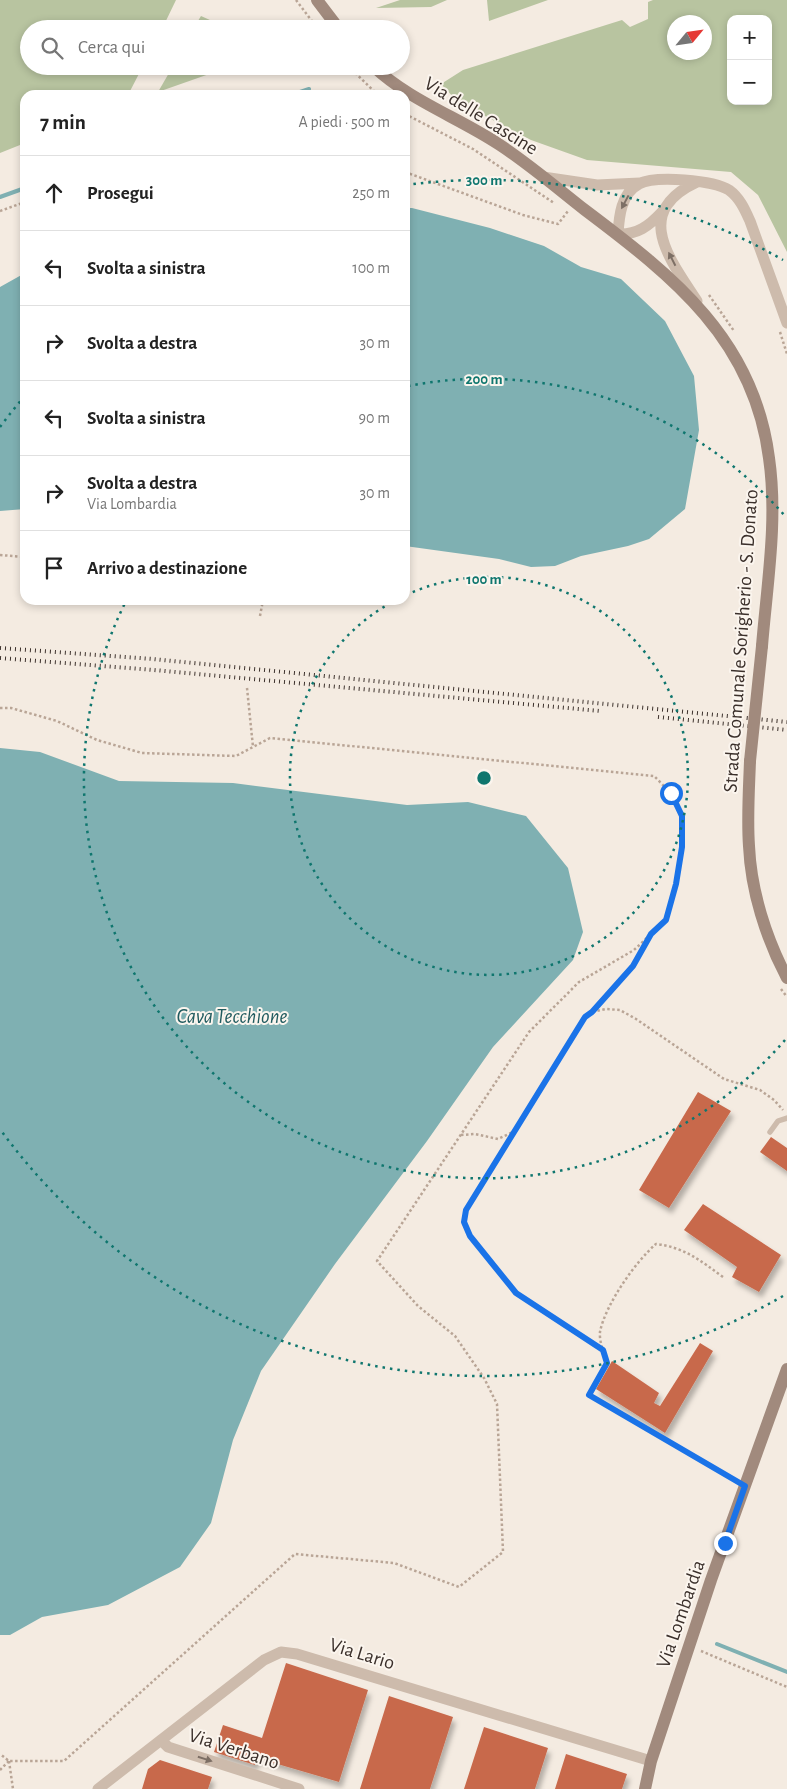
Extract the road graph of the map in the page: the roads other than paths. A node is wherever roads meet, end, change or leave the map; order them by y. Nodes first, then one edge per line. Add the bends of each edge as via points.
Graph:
1 (317, 0) edge
2 (332, 20) edge
3 (385, 75) edge
4 (405, 90) edge
5 (410, 94) edge
6 (543, 177) junction
7 (698, 181) junction
8 (640, 183) junction
9 (662, 212) junction
10 (618, 234) junction
11 (707, 316) junction
12 (787, 323) edge
13 (787, 978) edge
14 (787, 1118) edge
15 (770, 1132) dead end
16 (787, 1369) edge
17 (161, 1740) junction
18 (651, 1762) junction
19 (98, 1789) edge
20 (299, 1789) edge
21 (645, 1789) edge

1 - 2 street
3 - 4 street, Via delle Cascine
5 - 6 street, Via delle Cascine via 502,146
6 - 8 street via 597,185
6 - 10 street, Via delle Cascine
7 - 8 street
7 - 9 street via 670,199
7 - 12 street via 727,189 738,198
8 -> 10 street via 621,209
9 - 10 street via 640,230
11 -> 9 street via 662,241
10 - 11 street, Strada Comunale Sorigherio - S. Donato via 675,283
11 - 13 street, Strada Comunale Sorigherio - S. Donato, bridge via 745,376 754,397 769,457 771,543 750,761 749,848 757,900 772,946
14 - 15 lane via 778,1121
16 - 18 street, Via Lombardia
17 - 18 street, Via Lario via 264,1660 280,1652 297,1654
17 - 19 street, Via Lario
17 -> 20 street, Via Verbano via 168,1747
18 - 21 street, Via Lombardia

